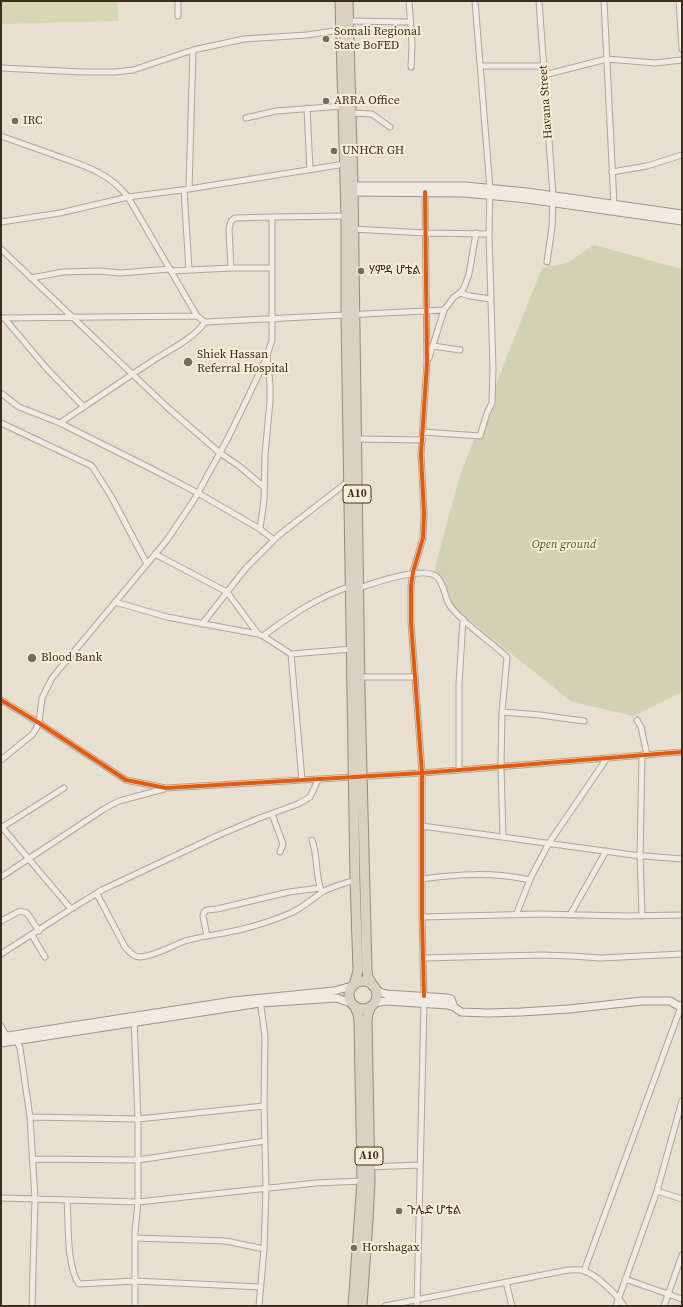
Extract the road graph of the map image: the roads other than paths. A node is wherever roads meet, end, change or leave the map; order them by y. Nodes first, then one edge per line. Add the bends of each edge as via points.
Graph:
1 (178, 1) edge
2 (340, 1) edge
3 (348, 1) edge
4 (409, 1) edge
5 (475, 1) edge
6 (539, 1) edge
7 (604, 1) edge
8 (679, 1) edge
9 (178, 16) dead end
10 (410, 22) junction
11 (346, 27) junction
12 (682, 49) edge
13 (193, 50) junction
14 (607, 58) junction
15 (682, 60) edge
16 (481, 66) junction
17 (544, 66) junction
18 (411, 67) dead end
19 (1, 68) edge
20 (544, 75) junction
21 (343, 106) junction
22 (307, 108) junction
23 (351, 113) junction
24 (246, 118) dead end
25 (390, 126) dead end
26 (1, 136) edge
27 (682, 156) edge
28 (344, 164) junction
29 (310, 170) junction
30 (612, 172) junction
31 (187, 189) junction
32 (349, 189) junction
33 (425, 192) junction
34 (490, 192) junction
35 (128, 196) junction
36 (553, 199) junction
37 (614, 205) junction
38 (682, 214) edge
39 (346, 216) junction
40 (272, 217) junction
41 (682, 220) edge
42 (1, 222) edge
43 (353, 229) junction
44 (425, 233) junction
45 (476, 234) junction
46 (489, 234) junction
47 (1, 248) edge
48 (547, 262) dead end
49 (231, 268) junction
50 (272, 268) junction
51 (170, 270) junction
52 (189, 270) junction
53 (31, 278) junction
54 (460, 293) junction
55 (491, 299) junction
56 (444, 310) junction
57 (427, 311) junction
58 (350, 315) junction
59 (197, 316) junction
60 (72, 317) junction
61 (3, 318) edge
62 (272, 319) junction
63 (205, 322) junction
64 (433, 346) junction
65 (460, 350) dead end
66 (267, 354) junction
67 (427, 363) junction
68 (132, 374) junction
69 (1, 393) edge
70 (84, 407) junction
71 (1, 423) edge
72 (60, 423) junction
73 (423, 432) junction
74 (356, 439) junction
75 (422, 440) junction
76 (220, 454) junction
77 (353, 478) junction
78 (264, 487) junction
79 (198, 493) junction
80 (260, 529) junction
81 (274, 540) junction
82 (156, 554) junction
83 (147, 564) junction
84 (413, 572) junction
85 (355, 587) junction
86 (227, 592) junction
87 (115, 602) junction
88 (463, 619) junction
89 (202, 624) junction
90 (260, 635) junction
91 (352, 649) junction
92 (291, 654) junction
93 (415, 676) junction
94 (360, 677) junction
95 (2, 702) edge
96 (502, 712) junction
97 (584, 720) dead end
98 (637, 720) dead end
99 (39, 723) junction
100 (682, 752) edge
101 (644, 755) junction
102 (607, 758) junction
103 (1, 760) edge
104 (501, 766) junction
105 (459, 770) junction
106 (422, 773) junction
107 (359, 776) junction
108 (302, 780) junction
109 (318, 780) junction
110 (64, 788) dead end
111 (166, 788) junction
112 (272, 814) junction
113 (422, 826) junction
114 (1, 827) edge
115 (503, 837) junction
116 (312, 840) dead end
117 (549, 843) junction
118 (606, 851) junction
119 (280, 852) dead end
120 (640, 856) junction
121 (28, 858) junction
122 (682, 859) edge
123 (1, 877) edge
124 (422, 879) junction
125 (355, 880) junction
126 (530, 880) junction
127 (321, 890) junction
128 (97, 894) junction
129 (71, 909) junction
130 (516, 915) junction
131 (570, 915) junction
132 (682, 915) edge
133 (642, 916) junction
134 (422, 917) junction
135 (1, 922) edge
136 (39, 931) junction
137 (32, 935) junction
138 (207, 936) junction
139 (1, 954) edge
140 (682, 954) edge
141 (45, 957) dead end
142 (423, 958) junction
143 (353, 985) junction
144 (374, 988) junction
145 (424, 996) junction
146 (260, 1001) junction
147 (424, 1004) junction
148 (354, 1005) junction
149 (373, 1005) junction
150 (682, 1006) edge
151 (454, 1007) junction
152 (134, 1020) junction
153 (1, 1026) edge
154 (8, 1039) edge
155 (682, 1105) edge
156 (264, 1106) junction
157 (30, 1118) junction
158 (138, 1119) junction
159 (266, 1140) junction
160 (32, 1159) junction
161 (138, 1160) junction
162 (419, 1165) junction
163 (366, 1167) junction
164 (366, 1181) junction
165 (266, 1188) junction
166 (657, 1191) junction
167 (1, 1198) edge
168 (34, 1199) junction
169 (682, 1199) edge
170 (67, 1200) junction
171 (138, 1202) junction
172 (135, 1238) junction
173 (264, 1249) junction
174 (682, 1255) edge
175 (584, 1270) junction
176 (626, 1279) junction
177 (135, 1281) junction
178 (506, 1282) junction
179 (260, 1287) junction
180 (668, 1294) junction
181 (619, 1298) junction
182 (682, 1299) edge
183 (417, 1303) edge
184 (32, 1306) edge
185 (135, 1306) edge
186 (259, 1306) edge
187 (353, 1306) edge
188 (362, 1306) edge
189 (385, 1306) edge
190 (512, 1306) edge
191 (616, 1306) edge
192 (624, 1306) edge
193 (664, 1306) edge

1 - 9 street
2 - 11 highway, A10
3 - 11 highway, A10
4 - 10 street
5 - 16 street
6 - 17 street, Havana Street
7 - 14 street
8 - 12 street
10 - 11 street
10 - 18 street
11 - 13 street via 307,35 244,39
11 - 21 highway, A10
11 - 23 highway, A10
13 - 19 street via 133,70 115,72
13 - 31 street
14 - 15 street via 655,63
14 - 20 street
14 - 30 street
16 - 17 street
16 - 34 street
17 - 20 street, Havana Street
20 - 36 street, Havana Street
21 - 22 street
21 - 28 highway, A10
22 - 24 street via 276,111
22 - 29 street
23 - 25 street via 372,114
23 - 32 highway, A10
26 - 35 street via 94,169 112,180
27 - 30 street
28 - 29 street
28 - 32 highway, A10
29 - 31 street
30 - 37 street
31 - 35 street
31 - 52 street
32 - 33 main road
32 - 34 main road via 440,185
32 - 39 highway, A10
32 - 43 highway, A10
33 - 34 main road
33 - 44 street
34 - 36 main road via 527,199
34 - 46 street
35 - 42 street via 60,213
35 - 51 street
36 - 37 main road
36 - 41 main road
36 - 48 street, Havana Street
37 - 38 main road
39 - 40 street
39 - 58 highway, A10
40 - 49 street via 231,220
40 - 50 street
43 - 44 street
43 - 58 highway, A10
44 - 45 street
44 - 57 street
45 - 46 street
45 - 54 street via 469,274
46 - 55 street
47 - 53 street
49 - 50 street
49 - 52 street
50 - 62 street
51 - 52 street
51 - 53 street via 120,273 62,272
51 - 59 street
53 - 60 street
54 - 55 street
54 - 56 street via 454,296
55 - 73 street via 492,403 481,435
56 - 57 street
56 - 64 street
57 - 58 street
57 - 67 street
58 - 62 street
58 - 74 highway, A10
58 - 77 highway, A10
59 - 60 street
59 - 63 street
60 - 61 street
60 - 68 street
61 - 70 street
62 - 63 street
62 - 66 street via 272,340
63 - 68 street via 188,339
64 - 65 street
64 - 67 street
66 - 76 street
66 - 78 street via 270,401
67 - 73 street
68 - 70 street
68 - 76 street
69 - 72 street via 19,407
70 - 72 street
71 - 83 street via 92,466
72 - 79 street
73 - 75 street
74 - 75 street
74 - 77 highway, A10
75 - 84 street via 423,538
76 - 78 street
76 - 79 street
77 - 81 street
77 - 85 highway, A10
78 - 80 street
79 - 80 street
79 - 82 street
80 - 81 street
81 - 86 street
82 - 83 street
82 - 86 street
83 - 87 street
84 - 85 street
84 - 88 street via 432,574 438,578 450,605
84 - 93 street via 411,622
85 - 90 street via 334,592 314,601
85 - 91 highway, A10
85 - 94 highway, A10
86 - 89 street
86 - 90 street
87 - 89 street
87 - 99 street via 52,678 42,698
88 - 96 street via 507,657
88 - 105 street via 459,690
89 - 90 street
90 - 92 street
91 - 92 street
91 - 107 highway, A10
92 - 108 street
93 - 94 street
93 - 106 street
94 - 107 highway, A10
95 - 99 street
96 - 97 street
96 - 104 street
98 - 101 street via 641,727
99 - 103 street via 34,734
99 - 111 street via 126,780
100 - 101 street
101 - 102 street
101 - 120 street
102 - 104 street
102 - 117 street
104 - 105 street
104 - 115 street
105 - 106 street
106 - 107 street
106 - 113 street
107 - 109 street
107 - 125 highway, A10
107 - 144 highway, A10 via 367,970
108 - 109 street
108 - 111 street
109 - 112 street via 310,797
110 - 114 street
111 - 121 street via 119,801
112 - 119 street via 283,844
112 - 128 street via 219,835
113 - 115 street
113 - 124 street
114 - 121 street
115 - 117 street
116 - 127 street via 316,849
117 - 118 street
117 - 126 street
118 - 120 street
118 - 131 street
120 - 122 street
120 - 133 street
121 - 123 street
121 - 129 street
124 - 126 street via 452,874 492,874
124 - 134 street
125 - 127 street
125 - 143 highway, A10 via 358,971
126 - 130 street
127 - 138 street via 307,904 291,912 239,930
127 - 138 street via 289,892 207,910 203,916
128 - 129 street
128 - 138 street via 125,947 138,957
129 - 136 street
130 - 131 street
130 - 134 street
131 - 133 street
132 - 133 street
134 - 142 street
135 - 136 street via 20,912 27,914
136 - 137 street
137 - 139 street
137 - 141 street
140 - 142 street via 601,958 548,955
142 - 145 street
143 - 144 highway via 365,982
143 - 146 main road via 334,991
143 - 148 highway, A10 via 349,995
144 - 145 main road via 387,994
144 - 149 highway, A10 via 377,995
145 - 151 main road via 451,999
146 - 148 main road via 332,998
146 - 152 main road
146 - 156 street via 265,1036
147 - 149 main road via 386,1001
147 - 151 main road
147 - 162 street
148 - 149 highway via 363,1009
148 - 163 highway, A10 via 359,1021
149 - 163 highway, A10 via 367,1021
150 - 151 main road via 670,1001 642,1001 569,1009 488,1013 461,1012
150 - 175 street
152 - 154 main road
152 - 158 street
153 - 154 street
154 - 157 street via 20,1048
155 - 166 street
156 - 158 street
156 - 159 street
157 - 158 street
157 - 160 street
158 - 161 street
159 - 161 street
159 - 165 street
160 - 161 street
160 - 168 street
161 - 171 street
162 - 163 street
162 - 183 street
163 - 164 highway, A10
164 - 165 street
164 - 187 highway, A10
164 - 188 highway, A10 via 368,1220
165 - 171 street
165 - 173 street
166 - 169 street
166 - 176 street
167 - 168 street
168 - 170 street
168 - 184 street
170 - 171 street
170 - 177 street via 71,1262 75,1279 79,1284
171 - 172 street
172 - 173 street via 226,1242
172 - 177 street
173 - 179 street
174 - 180 street
175 - 178 street via 568,1270
175 - 181 street
176 - 180 street
176 - 181 street
177 - 179 street
177 - 185 street
178 - 183 street
178 - 190 street
179 - 186 street
180 - 182 street
180 - 193 street
181 - 191 street
181 - 192 street
183 - 189 street

